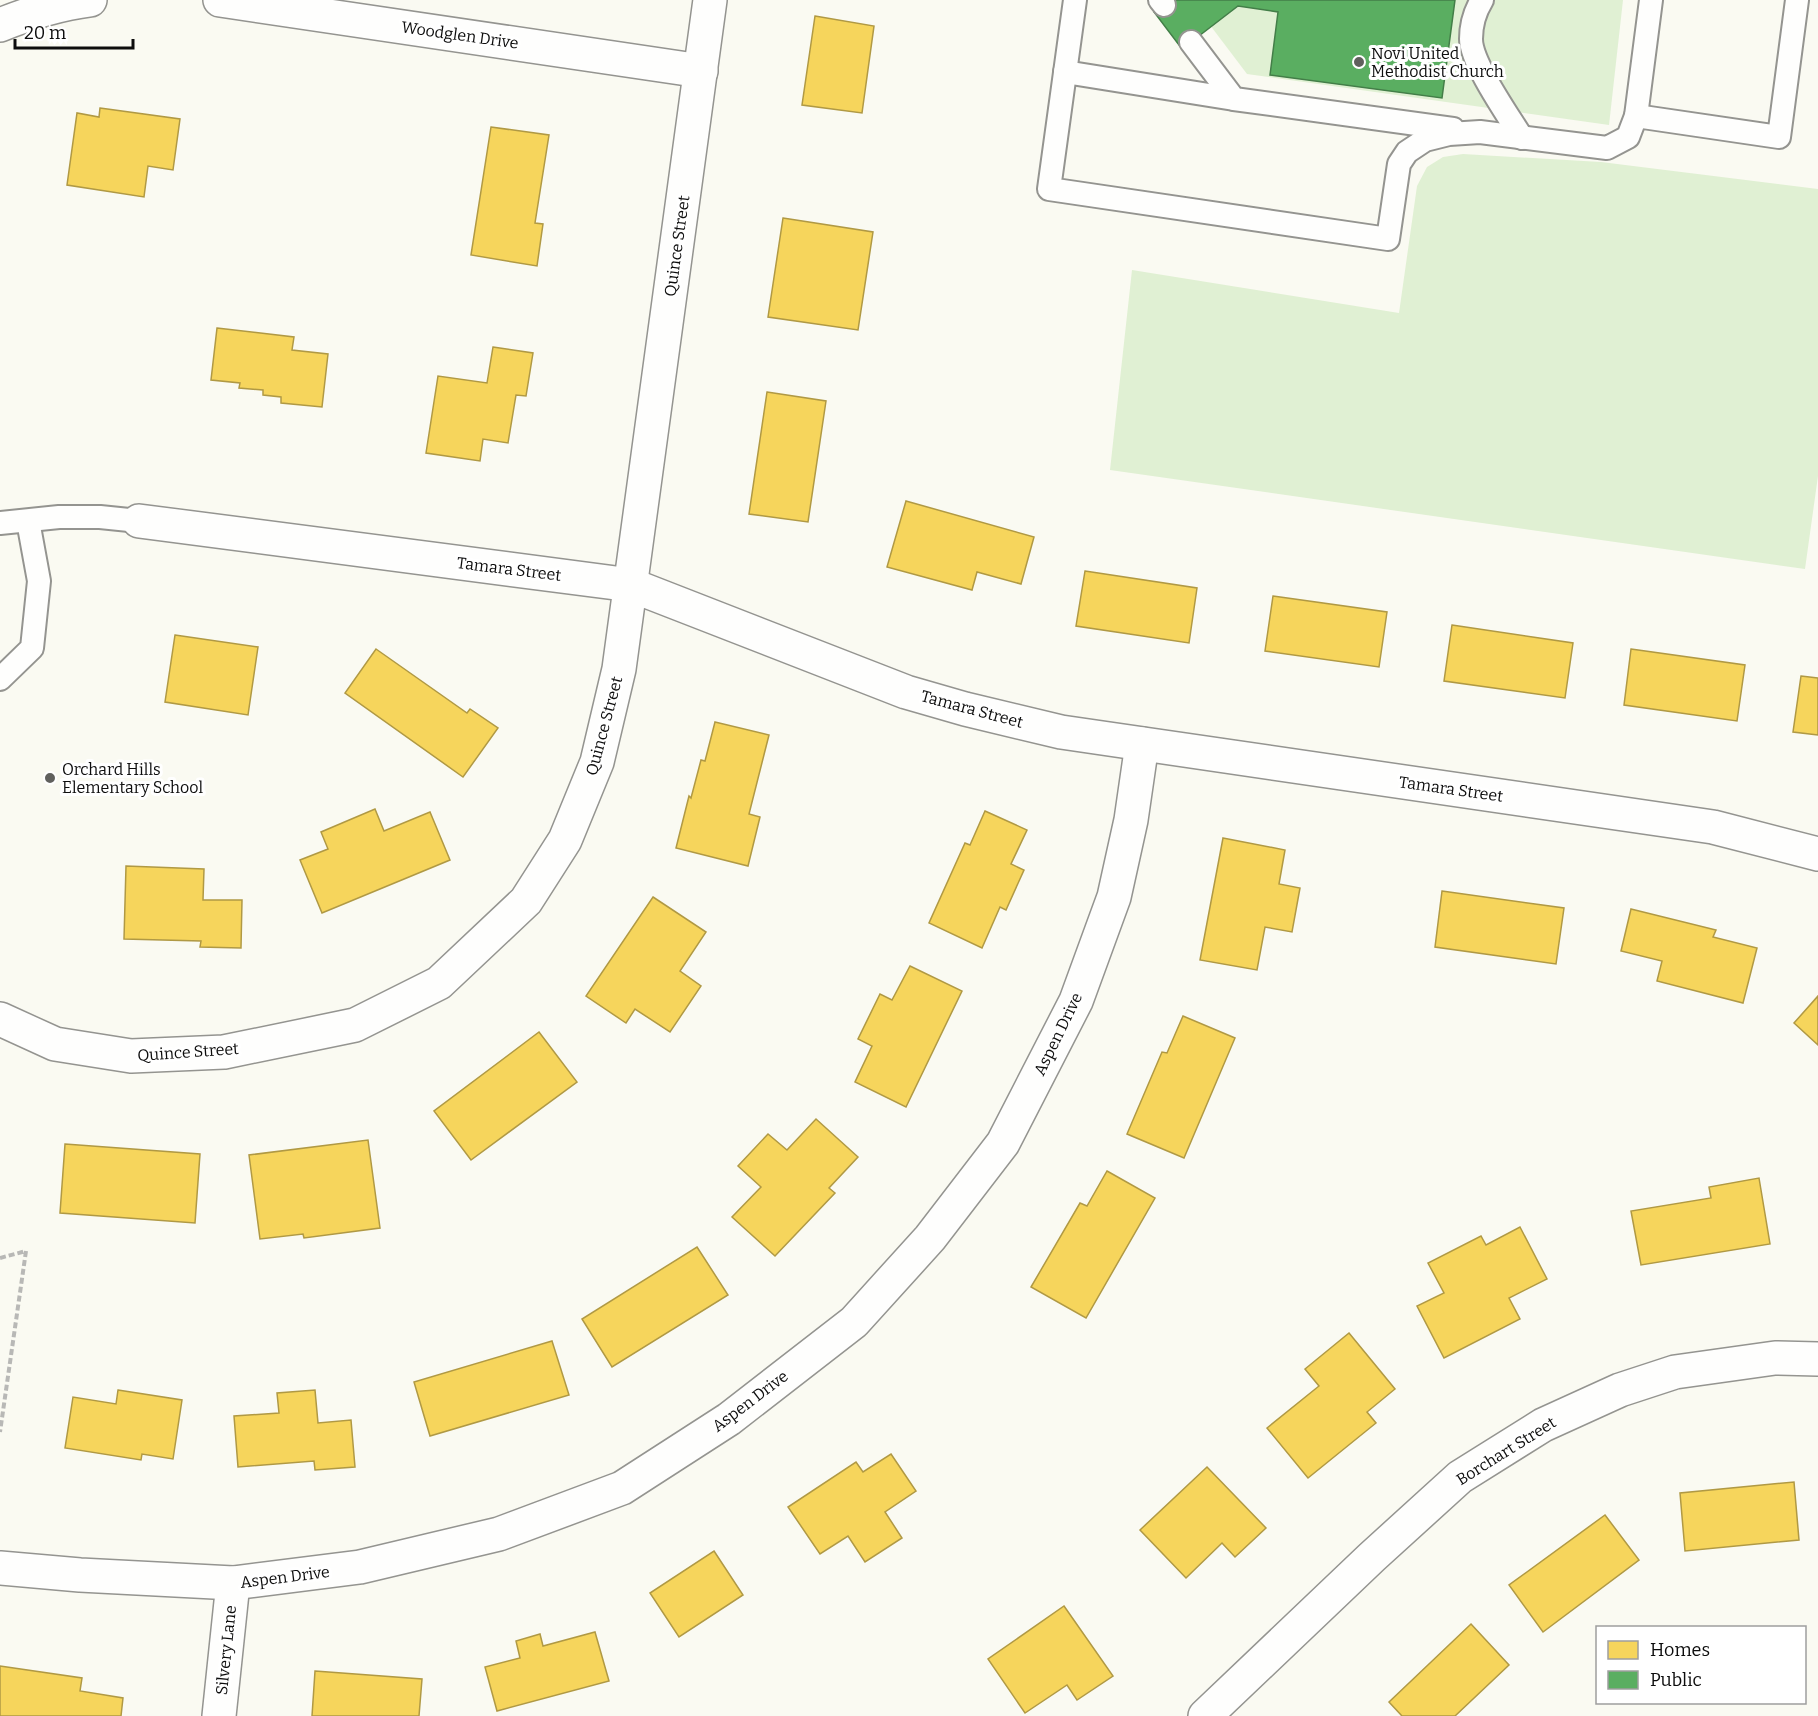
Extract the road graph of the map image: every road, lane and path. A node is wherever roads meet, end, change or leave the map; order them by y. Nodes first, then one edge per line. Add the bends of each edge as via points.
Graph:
1 (90, 0) edge
2 (220, 0) edge
3 (710, 0) edge
4 (1075, 0) edge
5 (1482, 0) edge
6 (1651, 0) edge
7 (1797, 0) edge
8 (0, 25) edge
9 (1191, 42) dead end
10 (701, 71) junction
11 (1065, 72) junction
12 (1234, 99) junction
13 (1636, 116) junction
14 (1480, 132) junction
15 (1522, 138) junction
16 (28, 521) junction
17 (139, 521) joint
18 (0, 523) edge
19 (631, 585) junction
20 (0, 679) edge
21 (1142, 744) junction
22 (1818, 854) edge
23 (0, 1019) edge
24 (0, 1258) edge
25 (1818, 1359) edge
26 (0, 1432) edge
27 (0, 1568) edge
28 (233, 1583) junction
29 (219, 1716) edge
30 (1205, 1716) edge

1 - 8 street via 64,3
2 - 10 street, Woodglen Drive
3 - 10 street, Quince Street
4 - 11 lane
5 - 15 lane via 1473,15 1470,41 1476,60
6 - 13 lane
7 - 13 lane via 1779,137
9 - 12 lane
10 - 19 street, Quince Street
11 - 12 lane
11 - 14 lane via 1048,189 1388,239 1399,164 1407,152 1425,140
12 - 14 lane
13 - 15 lane via 1628,137 1607,148
14 - 15 lane
16 - 17 lane via 80,517
16 - 18 lane
16 - 20 lane via 39,581 32,648
17 - 19 street, Tamara Street
19 - 21 street, Tamara Street via 906,692 1061,732
19 - 23 street, Quince Street via 619,669 597,762 565,840 526,901 439,983 355,1025 224,1052 131,1056 54,1044
21 - 22 street, Tamara Street via 1713,827
21 - 28 street, Aspen Drive via 1114,897 1076,1001 1003,1143 930,1238 854,1322 729,1419 622,1488 499,1534 360,1567
24 - 26 path via 26,1251
25 - 30 street, Borchart Street via 1775,1358 1675,1372 1620,1390 1543,1425 1460,1477
27 - 28 street, Aspen Drive
28 - 29 street, Silvery Lane

